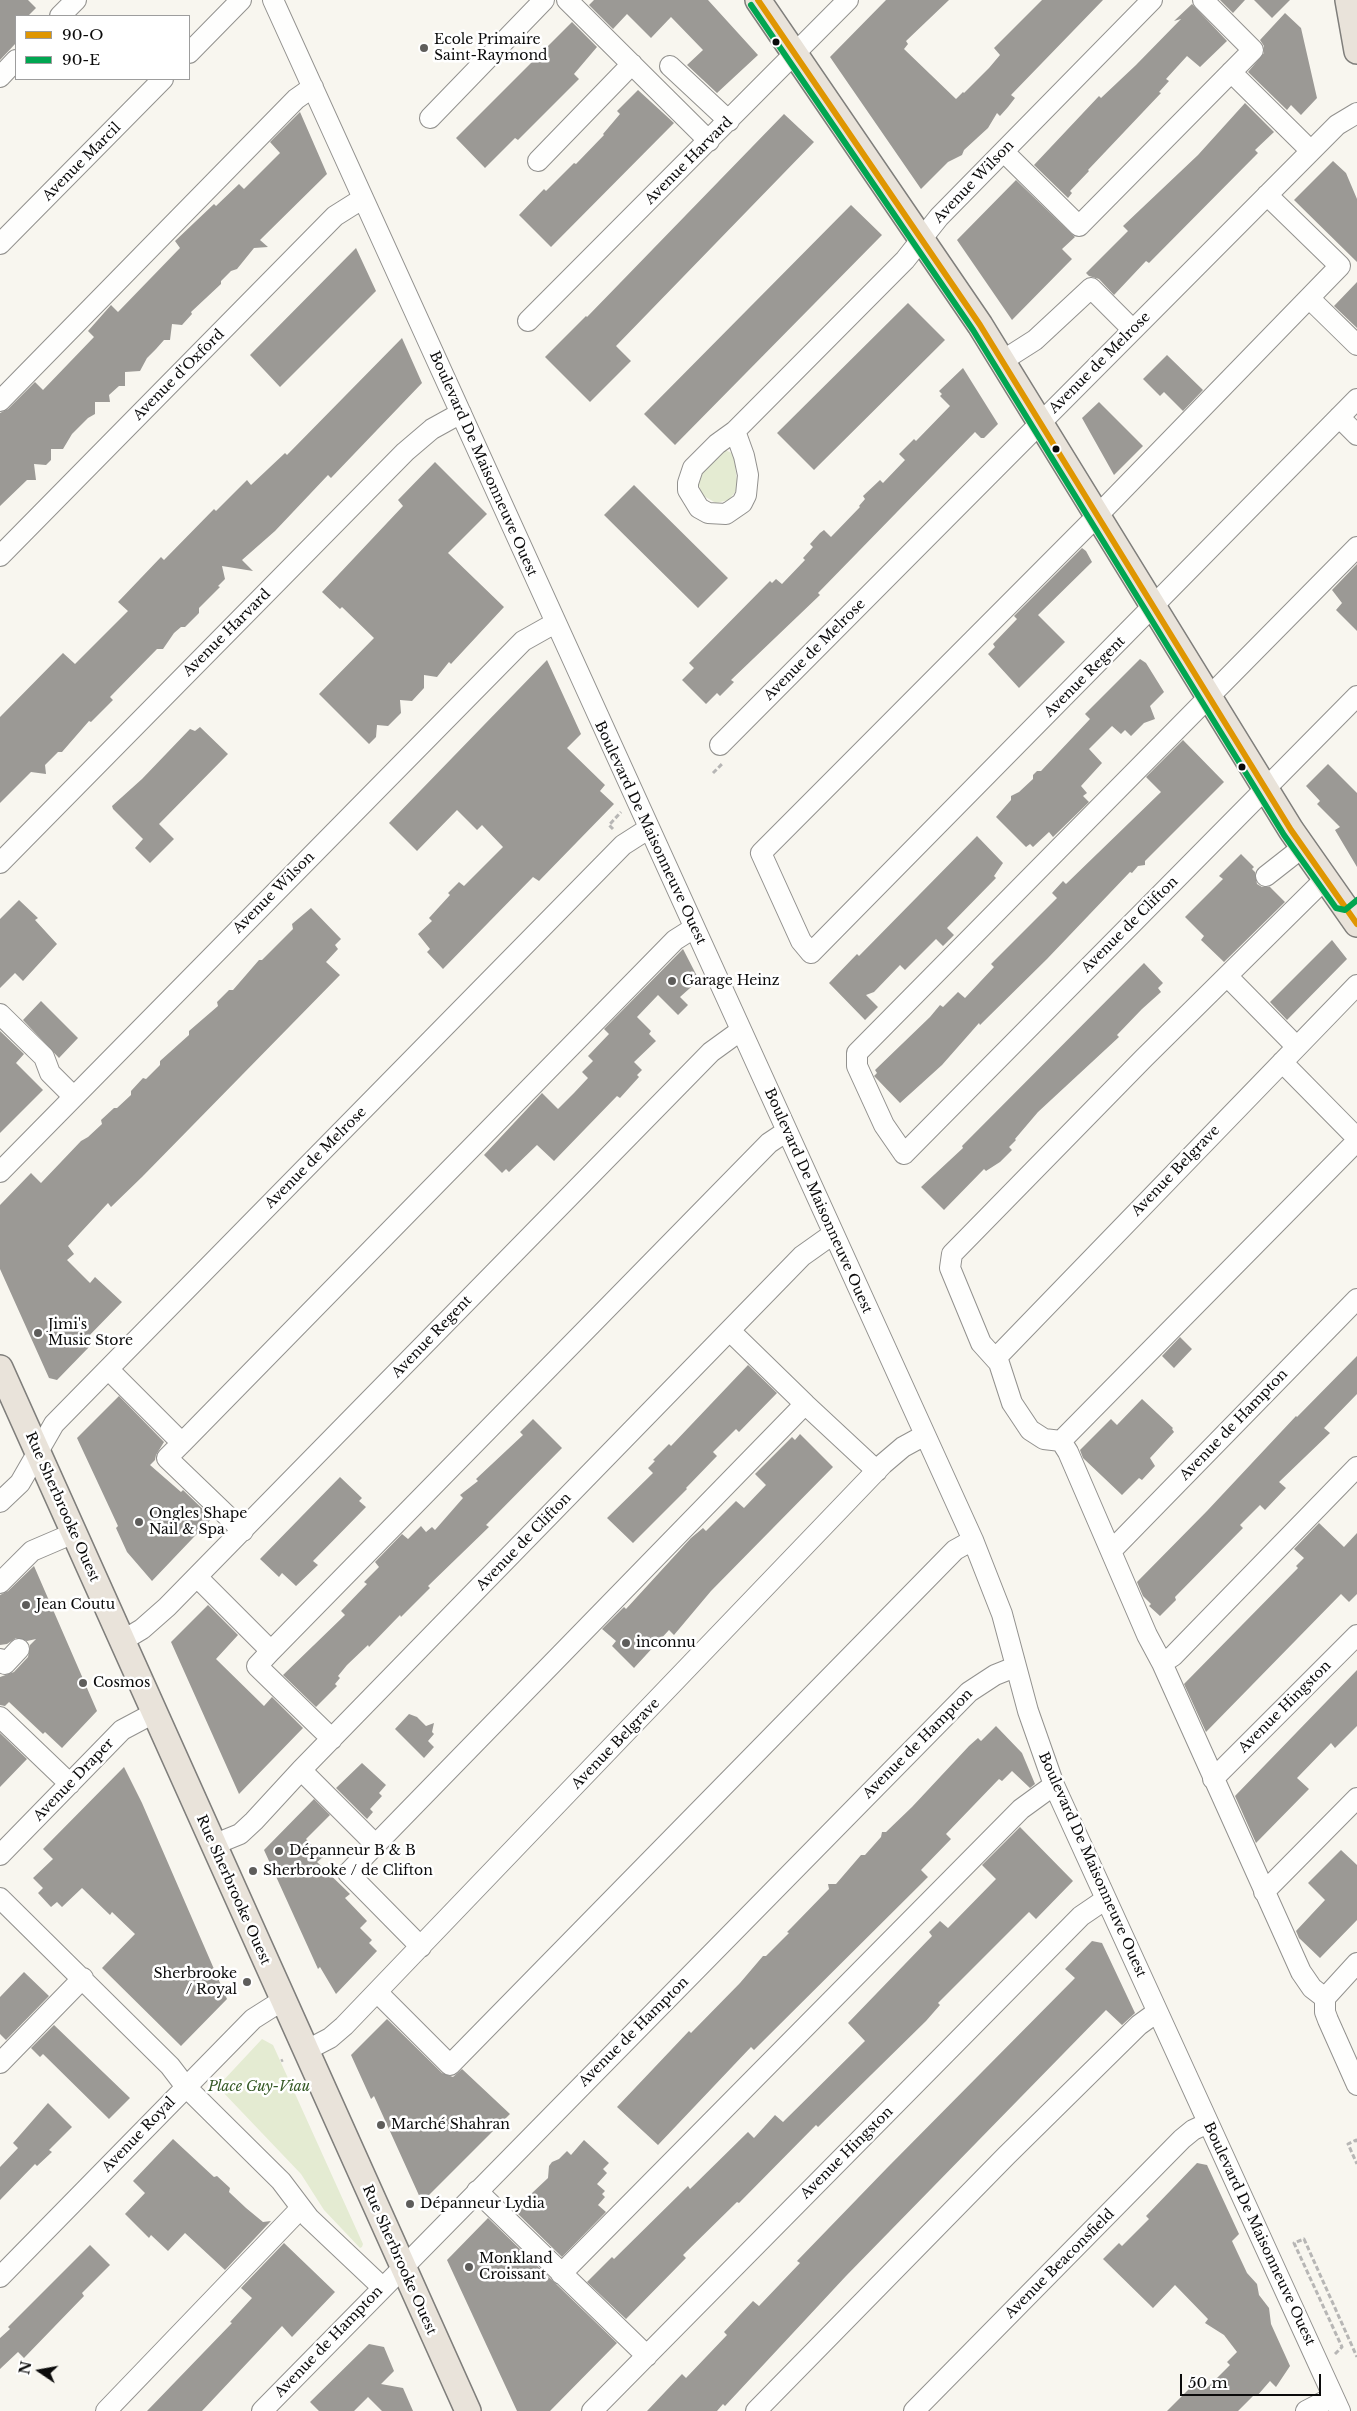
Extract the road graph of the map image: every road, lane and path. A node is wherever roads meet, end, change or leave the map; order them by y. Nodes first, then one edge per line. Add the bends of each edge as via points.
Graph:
1 (76, 0) edge
2 (241, 0) edge
3 (273, 0) edge
4 (544, 0) edge
5 (567, 0) edge
6 (758, 0) edge
7 (848, 0) edge
8 (1152, 0) edge
9 (1203, 0) edge
10 (1348, 0) edge
11 (61, 15) edge
12 (1357, 50) edge
13 (190, 52) edge
14 (795, 54) junction
15 (15, 61) edge
16 (632, 64) junction
17 (670, 66) dead end
18 (1230, 72) junction
19 (0, 77) edge
20 (162, 80) edge
21 (312, 87) junction
22 (1357, 113) edge
23 (430, 118) dead end
24 (729, 121) junction
25 (709, 141) junction
26 (1311, 151) junction
27 (1004, 152) junction
28 (538, 161) dead end
29 (1267, 195) junction
30 (362, 199) junction
31 (922, 239) junction
32 (0, 244) edge
33 (1309, 298) junction
34 (528, 321) dead end
35 (1133, 330) junction
36 (1357, 345) edge
37 (1002, 361) junction
38 (1357, 399) edge
39 (0, 401) edge
40 (461, 412) junction
41 (1340, 417) junction
42 (1041, 422) junction
43 (735, 431) dead end
44 (1357, 435) edge
45 (1098, 515) junction
46 (1357, 547) edge
47 (0, 556) edge
48 (1154, 606) junction
49 (555, 623) junction
50 (1357, 696) edge
51 (1210, 697) junction
52 (722, 753) joint
53 (713, 773) dead end
54 (1265, 788) junction
55 (621, 812) dead end
56 (611, 823) dead end
57 (648, 829) junction
58 (1303, 847) junction
59 (0, 863) edge
60 (1266, 876) dead end
61 (1326, 878) junction
62 (1350, 895) edge
63 (1357, 924) edge
64 (694, 928) junction
65 (1227, 976) junction
66 (1357, 985) edge
67 (0, 1014) edge
68 (740, 1031) junction
69 (1297, 1048) junction
70 (1282, 1062) junction
71 (74, 1097) junction
72 (787, 1131) junction
73 (1356, 1144) edge
74 (0, 1172) edge
75 (833, 1234) junction
76 (1357, 1299) edge
77 (730, 1331) junction
78 (996, 1358) junction
79 (0, 1368) edge
80 (108, 1369) junction
81 (804, 1404) junction
82 (925, 1434) junction
83 (1061, 1441) junction
84 (182, 1443) junction
85 (38, 1452) junction
86 (1357, 1467) edge
87 (877, 1471) junction
88 (0, 1502) edge
89 (243, 1531) junction
90 (74, 1533) junction
91 (973, 1540) junction
92 (1111, 1551) junction
93 (197, 1577) junction
94 (0, 1583) edge
95 (122, 1641) junction
96 (1355, 1641) edge
97 (19, 1649) dead end
98 (271, 1651) junction
99 (1162, 1663) junction
100 (2, 1664) edge
101 (1016, 1667) junction
102 (154, 1713) junction
103 (0, 1717) edge
104 (332, 1739) junction
105 (301, 1770) junction
106 (1213, 1779) junction
107 (70, 1784) junction
108 (1054, 1785) junction
109 (1357, 1798) edge
110 (375, 1844) junction
111 (213, 1845) junction
112 (0, 1855) edge
113 (1264, 1892) junction
114 (0, 1898) edge
115 (1106, 1899) junction
116 (421, 1947) junction
117 (1357, 1963) edge
118 (83, 1978) junction
119 (377, 1992) junction
120 (1325, 1998) junction
121 (283, 2000) junction
122 (1157, 2012) junction
123 (290, 2057) junction
124 (0, 2063) edge
125 (1357, 2085) edge
126 (186, 2087) junction
127 (1208, 2123) junction
128 (1357, 2142) edge
129 (1357, 2164) edge
130 (477, 2191) junction
131 (301, 2208) junction
132 (403, 2267) junction
133 (561, 2274) junction
134 (0, 2277) edge
135 (382, 2287) junction
136 (647, 2356) junction
137 (1357, 2357) edge
138 (1337, 2360) dead end
139 (1336, 2404) edge
140 (106, 2411) edge
141 (262, 2411) edge
142 (468, 2411) edge
143 (592, 2411) edge
144 (756, 2411) edge
145 (914, 2411) edge
146 (1306, 2411) edge

1 - 11 street
2 - 13 street
3 - 21 street, Boulevard De Maisonneuve Ouest
4 - 23 street
5 - 16 street
6 - 14 main road
7 - 14 street, Avenue Harvard
8 - 27 street, Avenue Wilson
9 - 18 street via 1253,50
10 - 12 main road
14 - 24 street, Avenue Harvard
14 - 31 main road
15 - 19 street
16 - 25 street
16 - 28 street
17 - 24 street
18 - 26 street
18 - 27 street via 1078,226
20 - 32 street, Avenue Marcil
21 - 30 street, Boulevard De Maisonneuve Ouest
21 - 39 street via 296,99
22 - 26 street, Avenue de Melrose via 1337,125
24 - 25 street, Avenue Harvard
25 - 34 street, Avenue Harvard
26 - 29 street, Avenue de Melrose
27 - 31 street, Avenue Wilson via 939,217
29 - 33 street via 1340,266
29 - 35 street, Avenue de Melrose
30 - 40 street, Boulevard De Maisonneuve Ouest
30 - 47 street, Avenue d'Oxford via 335,216
31 - 37 main road
31 - 43 street, Avenue Wilson
33 - 36 street
33 - 45 street
35 - 37 street via 1091,288 1036,340
35 - 42 street, Avenue de Melrose
37 - 42 main road
38 - 41 street, Avenue Regent
40 - 49 street, Boulevard De Maisonneuve Ouest
40 - 59 street, Avenue Harvard via 428,432 405,452
41 - 44 street
41 - 48 street, Avenue Regent
42 - 45 main road
42 - 52 street, Avenue de Melrose
45 - 48 main road
45 - 48 street, Avenue Regent via 761,852 801,940 811,953
46 - 51 street
48 - 51 main road
49 - 57 street, Boulevard De Maisonneuve Ouest
49 - 71 street, Avenue Wilson via 523,641
50 - 54 street, Avenue de Clifton
51 - 54 main road
51 - 54 street, Avenue de Clifton via 857,1053 857,1066 884,1125 904,1154
52 - 53 path
54 - 58 main road
55 - 56 path
57 - 64 street, Boulevard De Maisonneuve Ouest
57 - 80 street, Avenue de Melrose via 626,842
58 - 60 street
58 - 61 main road
61 - 62 main road
61 - 65 street
62 - 63 main road
64 - 68 street, Boulevard De Maisonneuve Ouest
64 - 84 street via 675,940
65 - 69 street
65 - 78 street via 952,1254 950,1268 981,1343
66 - 69 street, Avenue Belgrave
67 - 71 street via 44,1057 50,1073
68 - 72 street, Boulevard De Maisonneuve Ouest
68 - 89 street, Avenue Regent via 711,1052
69 - 70 street, Avenue Belgrave
70 - 73 street via 1354,1135
70 - 78 street, Avenue Belgrave
71 - 74 street, Avenue Wilson
72 - 75 street, Boulevard De Maisonneuve Ouest
72 - 98 street via 769,1143
73 - 83 street
75 - 77 street, Avenue de Clifton via 802,1256
75 - 82 street, Boulevard De Maisonneuve Ouest
76 - 92 street, Avenue de Hampton
77 - 81 street
77 - 104 street, Avenue de Clifton
78 - 83 street via 1012,1403 1024,1423 1044,1439
79 - 85 main road, Rue Sherbrooke Ouest
80 - 84 street
80 - 85 street, Avenue de Melrose via 54,1424
81 - 87 street
81 - 110 street
82 - 87 street, Avenue Belgrave via 903,1447
82 - 91 street, Boulevard De Maisonneuve Ouest
83 - 92 street
84 - 89 street via 167,1458
85 - 88 street, Avenue de Melrose via 20,1482
85 - 90 main road, Rue Sherbrooke Ouest
86 - 99 street via 1173,1656
87 - 116 street, Avenue Belgrave
89 - 93 street, Avenue Regent
90 - 94 street via 32,1551
90 - 95 main road, Rue Sherbrooke Ouest
91 - 101 street, Boulevard De Maisonneuve Ouest via 1002,1614
91 - 119 street via 956,1550 450,2065
92 - 99 street
93 - 95 street, Avenue Regent via 157,1617
93 - 98 street
95 - 102 main road, Rue Sherbrooke Ouest
96 - 106 street, Avenue Hingston
97 - 100 street
98 - 104 street via 257,1666
99 - 106 street
101 - 108 street, Boulevard De Maisonneuve Ouest
101 - 130 street, Avenue de Hampton via 969,1692
102 - 107 street, Avenue Draper via 122,1730
102 - 111 main road, Rue Sherbrooke Ouest
103 - 107 street
104 - 105 street, Avenue de Clifton
105 - 110 street
105 - 111 street, Avenue de Clifton via 246,1830
106 - 113 street
107 - 112 street, Avenue Draper
108 - 115 street, Boulevard De Maisonneuve Ouest
108 - 133 street via 1021,1809
109 - 113 street
110 - 116 street via 348,1872
111 - 121 main road, Rue Sherbrooke Ouest
113 - 120 street via 1305,1981
114 - 118 street
115 - 122 street, Boulevard De Maisonneuve Ouest
115 - 136 street, Avenue Hingston via 1081,1916
116 - 119 street, Avenue Belgrave
117 - 120 street
118 - 124 street
118 - 126 street via 170,2066
119 - 123 street, Avenue Belgrave via 336,2033
120 - 125 street via 1328,2020
121 - 123 main road, Rue Sherbrooke Ouest
121 - 126 street, Avenue Royal via 253,2019
122 - 127 street, Boulevard De Maisonneuve Ouest
122 - 144 street via 1139,2024 1013,2149
123 - 132 main road, Rue Sherbrooke Ouest
126 - 131 street via 281,2181
126 - 134 street, Avenue Royal
127 - 139 street, Boulevard De Maisonneuve Ouest
127 - 145 street, Avenue Beaconsfield via 1182,2139
128 - 129 path via 1348,2144
130 - 132 street, Avenue de Hampton
130 - 133 street
131 - 135 street
131 - 140 street
132 - 135 street, Avenue de Hampton
132 - 142 main road, Rue Sherbrooke Ouest
133 - 136 street
135 - 141 street, Avenue de Hampton
136 - 143 street, Avenue Hingston
137 - 138 path via 1304,2239 1294,2243 1342,2346 1334,2354
139 - 146 street

